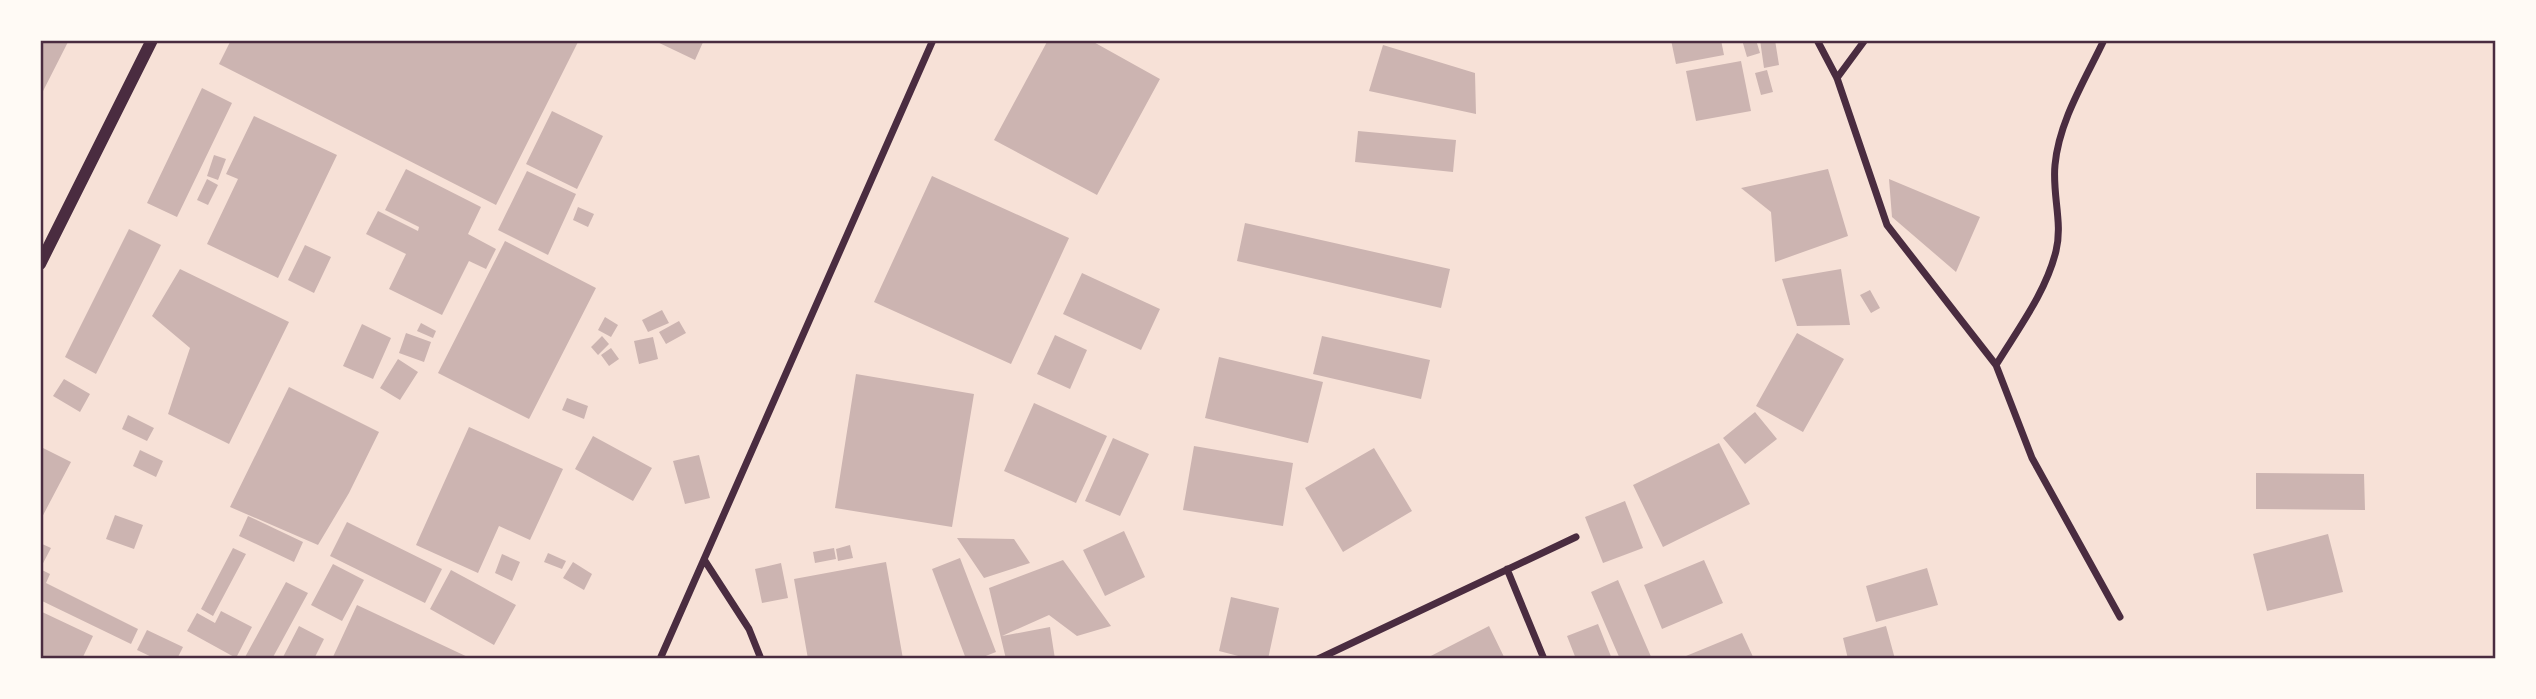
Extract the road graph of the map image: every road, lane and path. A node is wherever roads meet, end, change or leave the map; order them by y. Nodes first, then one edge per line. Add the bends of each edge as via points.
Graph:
1 (152, 40) edge
2 (933, 40) edge
3 (1817, 40) edge
4 (1865, 40) edge
5 (2104, 40) edge
6 (1838, 78) junction
7 (40, 264) edge
8 (1996, 365) junction
9 (1576, 537) dead end
10 (705, 561) junction
11 (1507, 569) junction
12 (2120, 617) dead end
13 (1321, 658) edge
14 (660, 659) edge
15 (761, 659) edge
16 (1544, 659) edge

1 - 7 street
2 - 10 street
3 - 6 street
4 - 6 street
5 - 8 street via 2059,138 2053,194 2059,228 2050,270
6 - 8 street via 1887,225
8 - 12 street via 2032,458
9 - 11 street
10 - 14 street
10 - 15 street via 749,629
11 - 13 street
11 - 16 street

